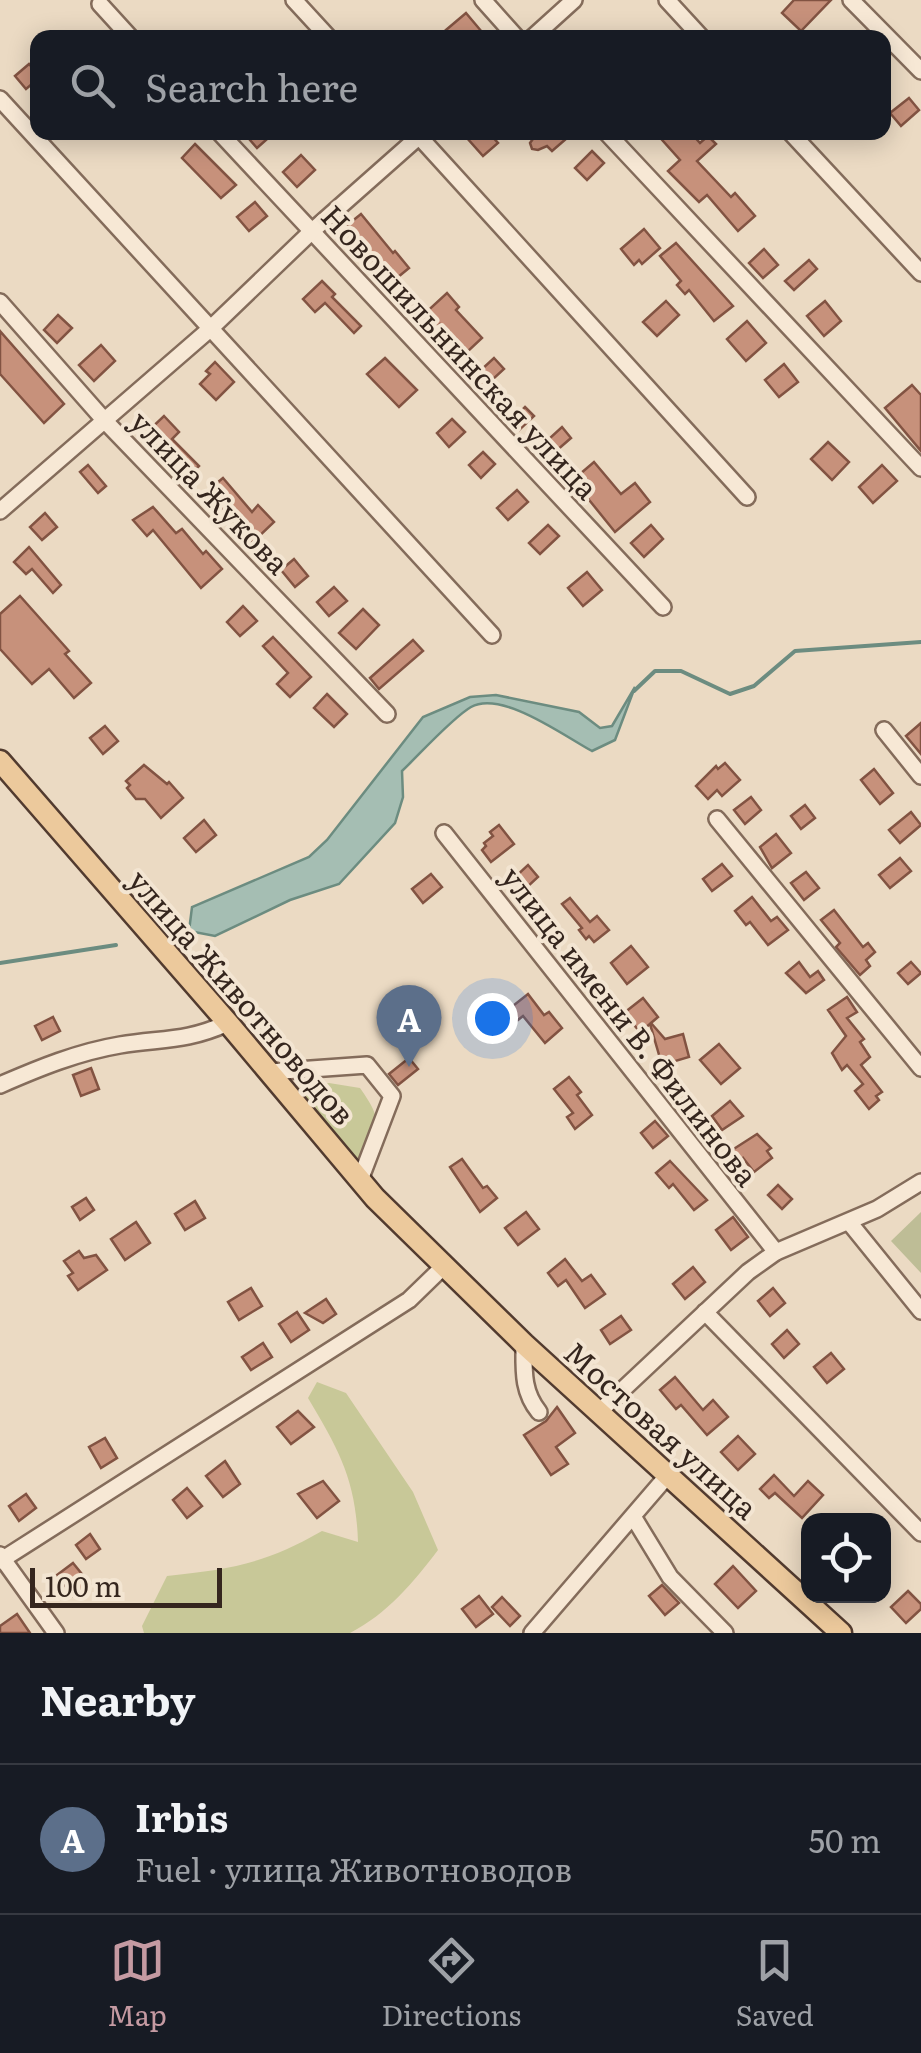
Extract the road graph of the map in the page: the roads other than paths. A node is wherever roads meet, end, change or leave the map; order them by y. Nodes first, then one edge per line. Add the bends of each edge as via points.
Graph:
1 (294, 0) edge
2 (483, 0) edge
3 (574, 0) edge
4 (667, 0) edge
5 (851, 0) edge
6 (100, 4) dead end
7 (124, 30) edge
8 (321, 30) edge
9 (510, 30) edge
10 (541, 30) edge
11 (695, 30) edge
12 (881, 30) edge
13 (891, 40) edge
14 (921, 70) edge
15 (0, 99) edge
16 (30, 132) edge
17 (37, 140) edge
18 (226, 140) edge
19 (412, 140) edge
20 (424, 140) edge
21 (614, 140) edge
22 (797, 140) edge
23 (311, 232) junction
24 (921, 273) edge
25 (0, 302) edge
26 (210, 329) junction
27 (105, 421) junction
28 (921, 468) edge
29 (746, 498) dead end
30 (3, 502) edge
31 (664, 607) dead end
32 (492, 635) dead end
33 (387, 714) dead end
34 (884, 730) dead end
35 (0, 761) edge
36 (921, 776) edge
37 (717, 819) dead end
38 (444, 833) dead end
39 (228, 1022) junction
40 (921, 1068) edge
41 (270, 1072) junction
42 (0, 1085) edge
43 (360, 1180) junction
44 (921, 1182) edge
45 (849, 1222) junction
46 (776, 1252) junction
47 (445, 1266) junction
48 (705, 1312) junction
49 (921, 1312) edge
50 (524, 1344) junction
51 (600, 1411) junction
52 (539, 1412) dead end
53 (668, 1475) junction
54 (634, 1518) junction
55 (921, 1534) edge
56 (1, 1558) edge
57 (56, 1633) edge
58 (532, 1633) edge
59 (725, 1633) edge
60 (841, 1633) edge

1 - 8 street
2 - 9 street
3 - 10 street
4 - 11 street
5 - 12 street
6 - 7 street
13 - 14 street
15 - 16 street
17 - 26 street
18 - 23 street, Новошильнинская улица
19 - 23 street
20 - 29 street
21 - 28 street
22 - 24 street
23 - 26 street
23 - 31 street, Новошильнинская улица
25 - 27 street, улица Жукова
26 - 27 street
26 - 32 street
27 - 30 street
27 - 33 street, улица Жукова
34 - 36 street
35 - 39 main road, улица Животноводов
37 - 40 street
38 - 46 street, улица имени В. Филинова
39 - 41 main road, улица Животноводов
39 - 42 street via 199,1036 51,1062
41 - 43 main road, улица Животноводов
41 - 43 street via 367,1065 392,1096
43 - 47 main road, улица Животноводов
44 - 45 street
45 - 46 street
45 - 49 street
46 - 48 street
47 - 50 main road, Мостовая улица
47 - 56 street via 409,1300
48 - 51 street
48 - 55 street
50 - 51 main road, Мостовая улица
50 - 52 street via 524,1382
51 - 53 main road, Мостовая улица
53 - 54 street
53 - 60 main road, Мостовая улица
54 - 58 street
54 - 59 street via 670,1577
56 - 57 street

